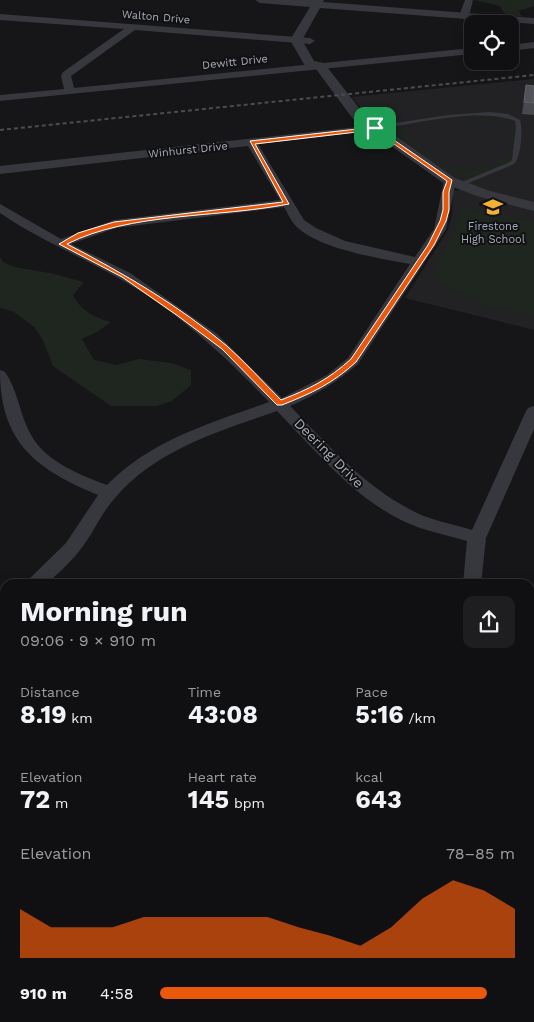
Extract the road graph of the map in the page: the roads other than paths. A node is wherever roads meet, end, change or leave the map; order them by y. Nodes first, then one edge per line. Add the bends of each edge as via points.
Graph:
1 (260, 0) edge
2 (469, 0) edge
3 (324, 2) edge
4 (464, 15) edge
5 (464, 16) edge
6 (0, 17) edge
7 (519, 20) edge
8 (534, 21) edge
9 (132, 28) junction
10 (296, 40) junction
11 (310, 42) junction
12 (534, 45) edge
13 (519, 47) edge
14 (464, 52) edge
15 (320, 66) junction
16 (70, 91) junction
17 (0, 98) edge
18 (375, 128) junction
19 (251, 142) junction
20 (0, 170) edge
21 (454, 183) junction
22 (287, 203) junction
23 (534, 207) edge
24 (0, 208) edge
25 (62, 244) junction
26 (419, 262) junction
27 (0, 375) edge
28 (280, 403) junction
29 (534, 411) edge
30 (110, 493) junction
31 (477, 538) junction
32 (39, 579) edge
33 (471, 579) edge

1 - 3 street
2 - 4 street
3 - 5 street
3 - 10 street
3 - 11 street
6 - 9 street, Walton Drive
7 - 8 street
9 - 10 street, Walton Drive
9 - 16 street via 67,74
10 - 11 street, Walton Drive
10 - 15 street via 309,63
11 - 15 street via 322,62
12 - 13 street
14 - 15 street, Dewitt Drive
15 - 16 street, Dewitt Drive
15 - 18 street via 358,116
16 - 17 street, Dewitt Drive
18 - 19 street, Winhurst Drive
18 - 21 street
18 - 21 lane via 484,114 515,118 519,122 515,160
19 - 20 street, Winhurst Drive
19 - 22 street
21 - 23 street
21 - 26 street via 446,192 443,221
22 - 25 street via 114,224 80,234
22 - 26 street via 298,222 322,238
24 - 25 street, Deering Drive
25 - 28 street, Deering Drive via 133,281 204,331
26 - 28 street via 353,361 320,386
27 - 30 street via 20,429 32,448 55,468
28 - 30 street via 174,444 138,467
28 - 31 street, Deering Drive via 344,470 372,494 408,516
29 - 31 street
30 - 32 street via 63,558
31 - 33 street

